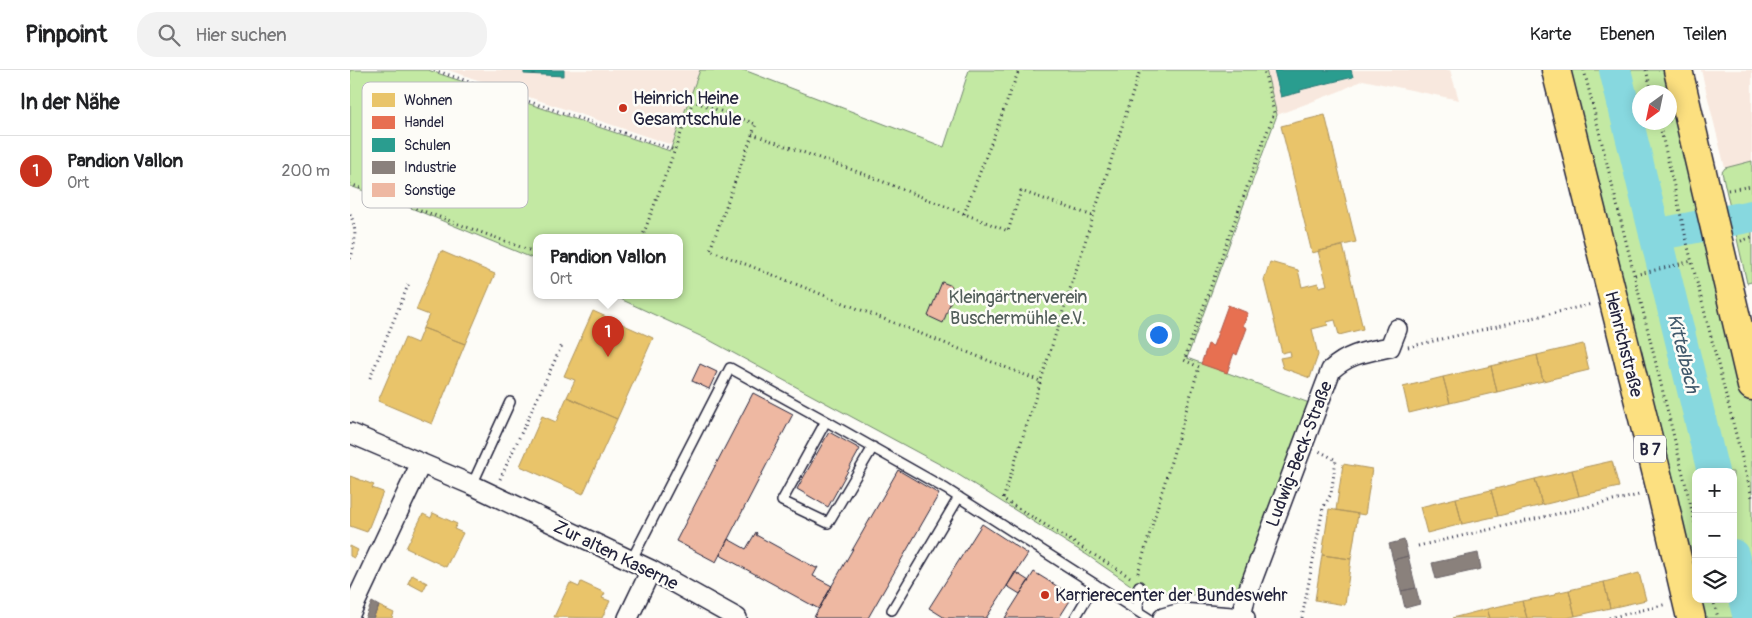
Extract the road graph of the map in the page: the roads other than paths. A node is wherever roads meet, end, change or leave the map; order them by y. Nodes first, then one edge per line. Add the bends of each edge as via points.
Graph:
1 (1556, 70) edge
2 (1678, 70) edge
3 (1397, 329) dead end
4 (1751, 382) edge
5 (510, 402) dead end
6 (826, 421) junction
7 (350, 433) edge
8 (872, 447) junction
9 (421, 463) junction
10 (472, 485) junction
11 (959, 497) junction
12 (631, 561) junction
13 (651, 570) junction
14 (1095, 584) junction
15 (1139, 586) dead end
16 (1688, 609) edge
17 (892, 610) dead end
18 (1138, 611) junction
19 (350, 614) edge
20 (1210, 616) edge
21 (628, 618) edge
22 (737, 618) edge
23 (1075, 618) edge
24 (1148, 618) edge
25 (1163, 618) edge
26 (1243, 618) edge

1 - 16 main road, Heinrichstraße / B 7
2 - 4 main road
3 - 26 street, Ludwig-Beck-Straße via 1390,347 1350,356 1331,370 1245,600
5 - 10 lane
6 - 8 lane
6 - 8 lane via 782,501 828,523
6 - 12 lane via 730,368
7 - 9 street, Zur alten Kaserne
8 - 11 lane
9 - 10 street, Zur alten Kaserne
9 - 19 street
10 - 12 street, Zur alten Kaserne
11 - 14 lane
11 - 17 lane
12 - 13 street, Zur alten Kaserne
13 - 21 street
13 - 22 street, Zur alten Kaserne
14 - 18 lane
14 - 23 lane
15 - 18 lane
18 - 24 lane
20 - 25 street, Ludwig-Beck-Straße via 1181,612
20 - 26 street, Ludwig-Beck-Straße

